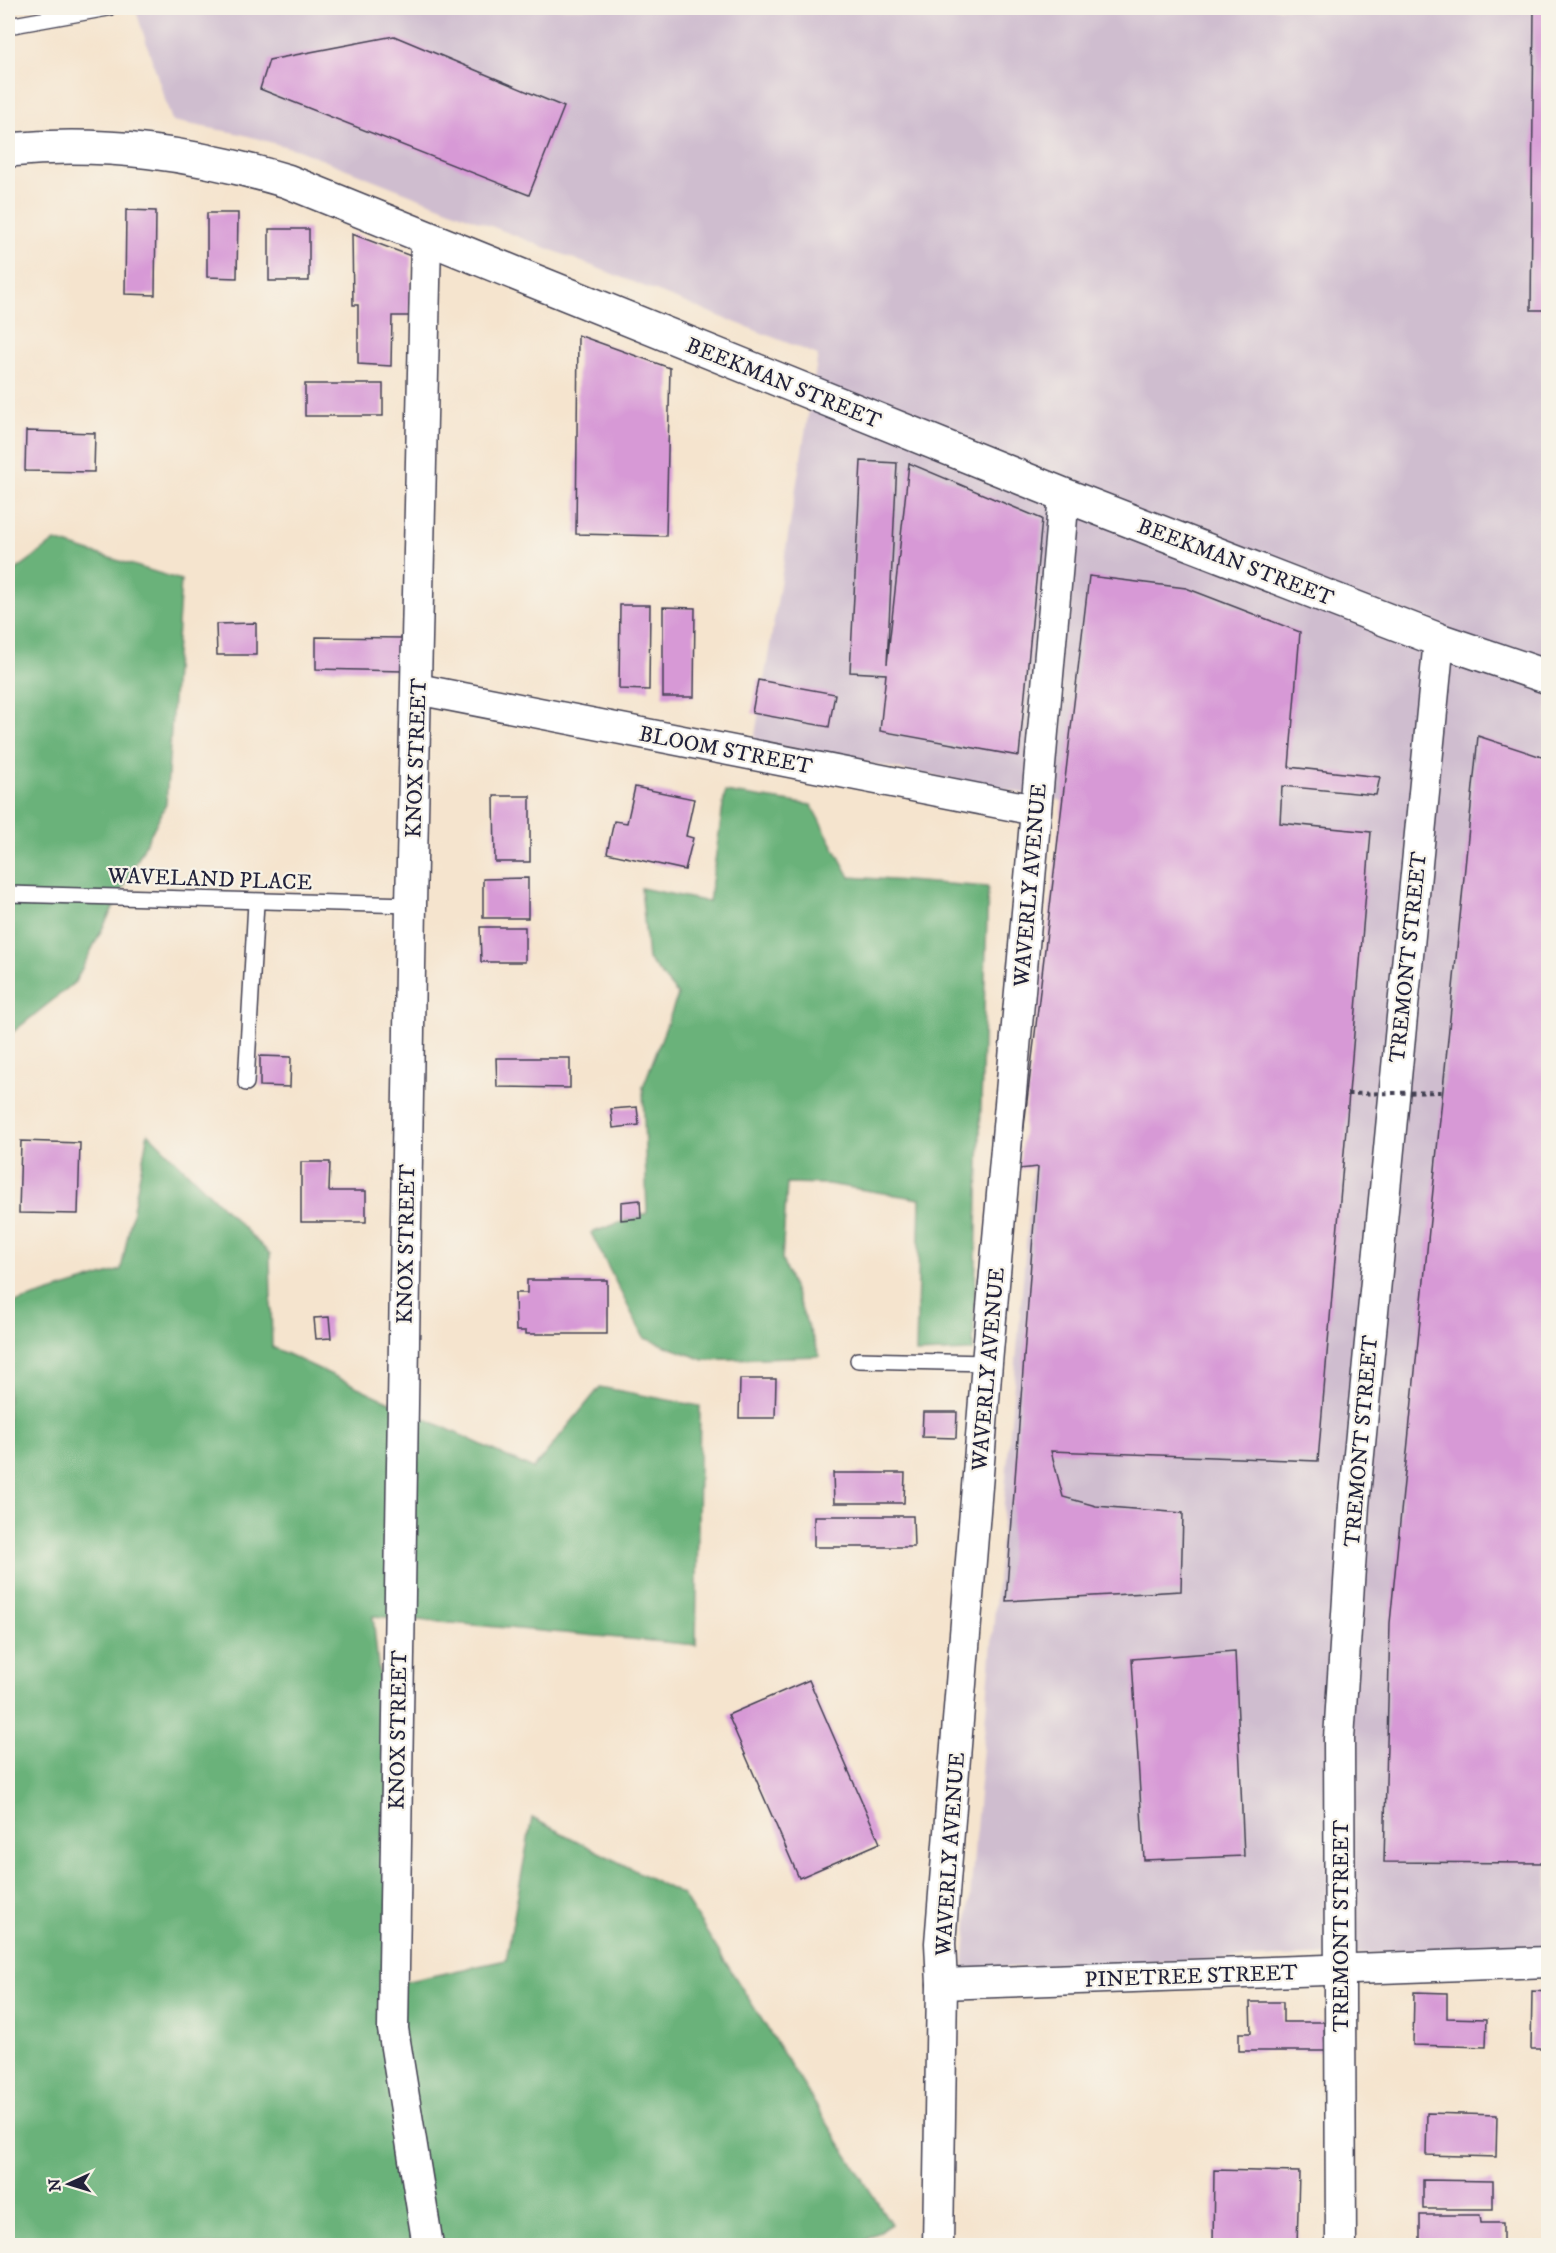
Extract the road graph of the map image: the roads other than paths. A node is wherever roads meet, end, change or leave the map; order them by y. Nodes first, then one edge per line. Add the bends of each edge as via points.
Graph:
1 (108, 8) edge
2 (8, 26) edge
3 (8, 150) edge
4 (426, 239) junction
5 (1064, 495) junction
6 (1439, 640) junction
7 (1548, 677) edge
8 (417, 689) junction
9 (1035, 810) junction
10 (8, 894) edge
11 (256, 903) junction
12 (411, 905) junction
13 (246, 1083) dead end
14 (858, 1359) dead end
15 (987, 1363) junction
16 (1548, 1962) edge
17 (1341, 1970) junction
18 (942, 1984) junction
19 (428, 2246) edge
20 (938, 2246) edge
21 (1341, 2246) edge

1 - 2 lane
3 - 4 main road, BEEKMAN STREET via 91,146 160,151 229,164 286,181
4 - 5 main road, BEEKMAN STREET
4 - 8 street, KNOX STREET
5 - 6 main road, BEEKMAN STREET
5 - 9 street, WAVERLY AVENUE
6 - 7 main road, BEEKMAN STREET
6 - 17 street, TREMONT STREET via 1376,1258 1344,1636 1339,1738
8 - 9 street, BLOOM STREET
8 - 12 street, KNOX STREET
9 - 15 street, WAVERLY AVENUE
10 - 11 lane, WAVELAND PLACE
11 - 12 lane, WAVELAND PLACE
11 - 13 lane
12 - 19 street, KNOX STREET via 393,2029
14 - 15 lane
15 - 18 street, WAVERLY AVENUE via 940,1943
16 - 17 street, PINETREE STREET
17 - 18 street, PINETREE STREET
17 - 21 street, TREMONT STREET
18 - 20 street, WAVERLY AVENUE

